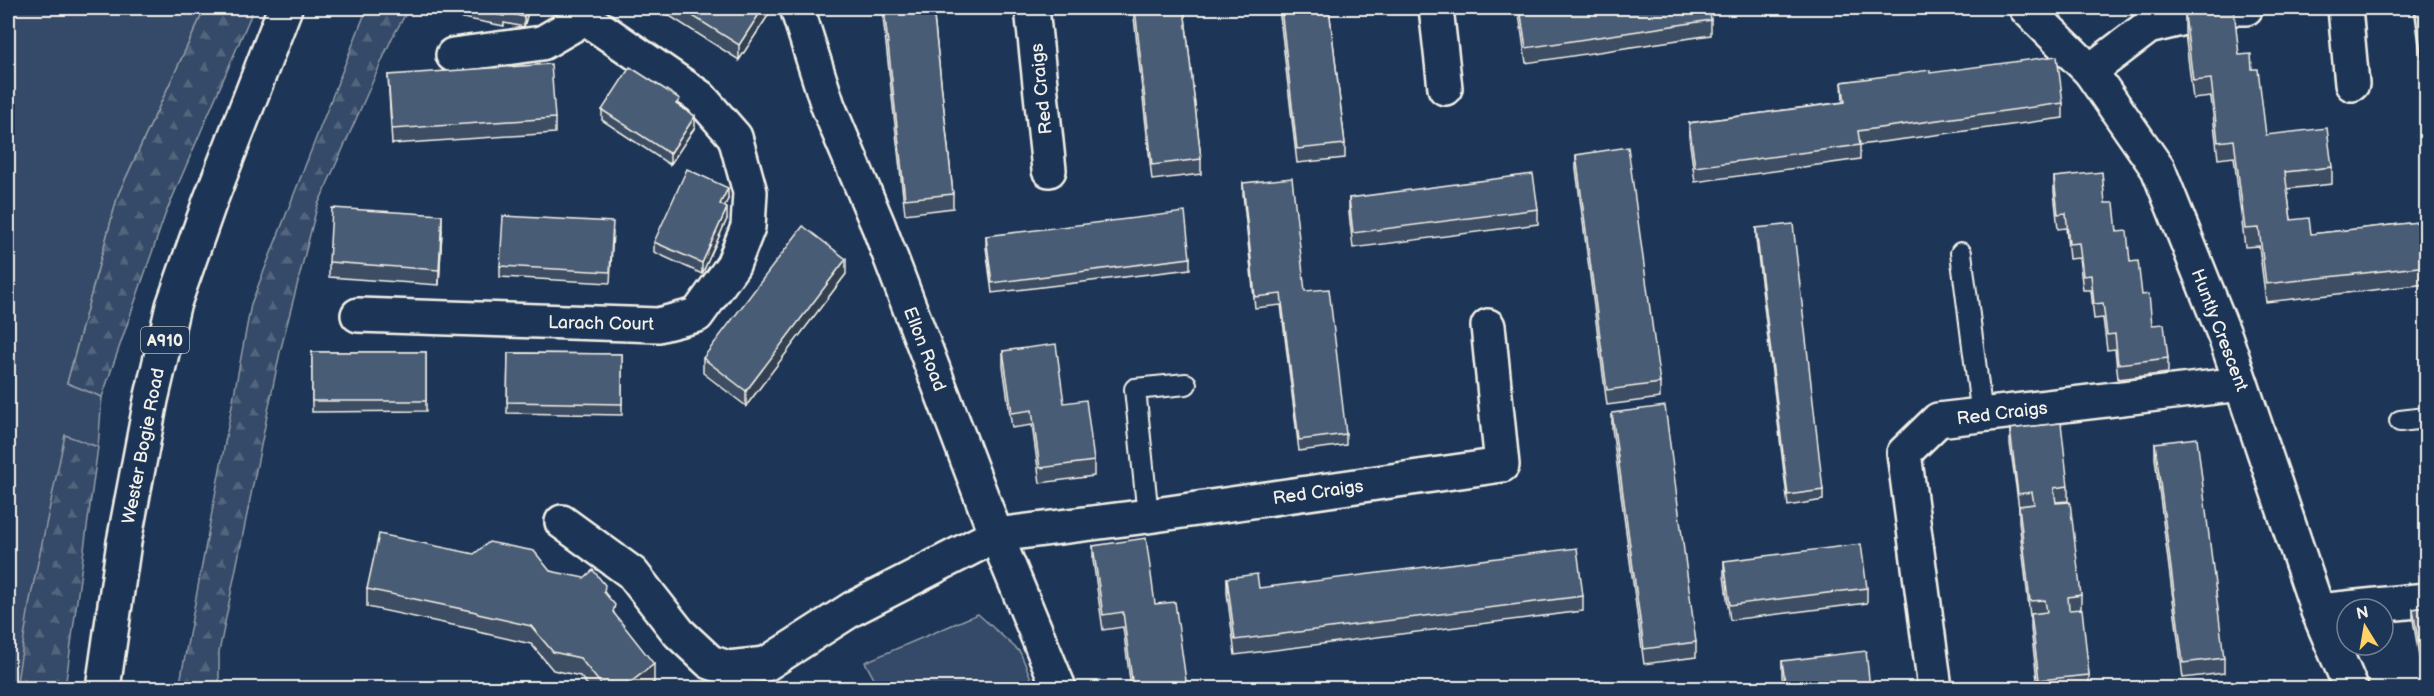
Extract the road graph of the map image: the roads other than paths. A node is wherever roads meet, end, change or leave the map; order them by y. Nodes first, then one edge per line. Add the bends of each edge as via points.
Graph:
1 (285, 8) edge
2 (797, 8) edge
3 (1032, 8) edge
4 (1436, 8) edge
5 (2026, 8) edge
6 (2246, 8) edge
7 (2344, 8) edge
8 (583, 13) edge
9 (453, 55) dead end
10 (2090, 71) junction
11 (2352, 84) dead end
12 (1445, 88) dead end
13 (1049, 170) dead end
14 (1961, 253) dead end
15 (358, 315) dead end
16 (1488, 326) dead end
17 (1186, 384) dead end
18 (2241, 384) junction
19 (1982, 416) junction
20 (2427, 418) edge
21 (2400, 421) dead end
22 (1148, 516) junction
23 (562, 522) dead end
24 (996, 535) junction
25 (2427, 600) edge
26 (2318, 611) junction
27 (103, 688) edge
28 (1059, 688) edge
29 (1935, 688) edge
30 (2351, 688) edge

1 - 27 street, Wester Bogie Road / A910 via 173,306 124,542
2 - 24 street, Ellon Road via 828,106 879,227
3 - 13 street, Red Craigs
4 - 12 street
5 - 10 street, Huntly Crescent
6 - 10 street via 2226,8 2148,27
7 - 11 street
8 - 9 street via 542,43
8 - 15 street, Larach Court via 700,97 735,137 750,192 748,227 733,265 698,315 658,325
10 - 18 street, Huntly Crescent via 2158,169
14 - 19 lane
16 - 22 street, Red Craigs via 1502,465
17 - 22 lane via 1135,389
18 - 19 street, Red Craigs
18 - 26 street, Huntly Crescent
19 - 29 street, Red Craigs via 1938,420 1904,453
20 - 21 lane
22 - 24 street, Red Craigs
23 - 24 street via 632,573 679,633 710,662 728,668 766,664 852,609
24 - 28 street, Ellon Road
25 - 26 street
26 - 30 street, Huntly Crescent

